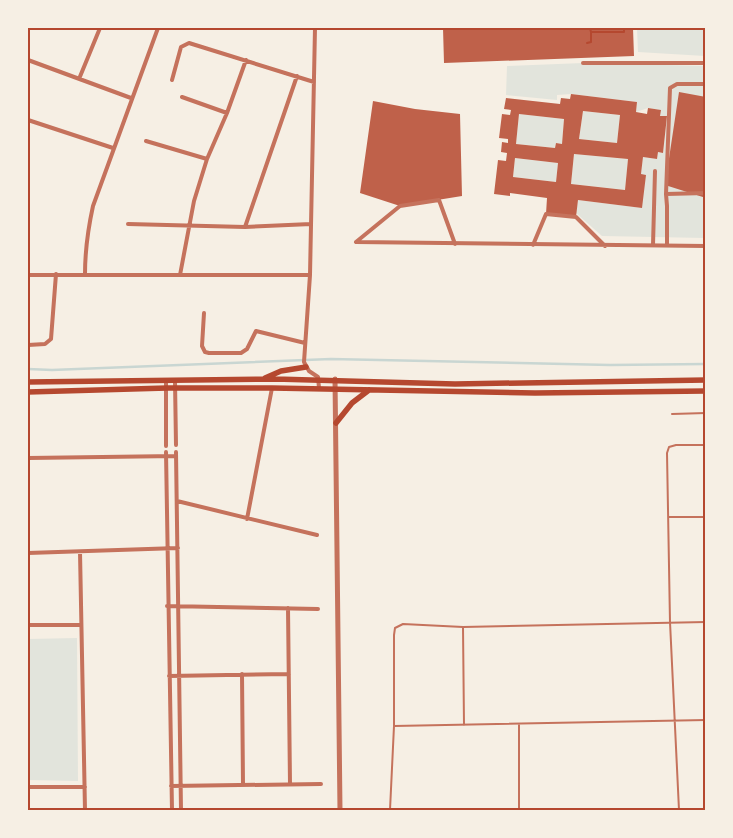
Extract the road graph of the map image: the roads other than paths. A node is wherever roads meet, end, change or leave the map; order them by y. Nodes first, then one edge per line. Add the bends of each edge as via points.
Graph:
1 (100, 28) edge
2 (158, 28) edge
3 (315, 28) edge
4 (28, 60) edge
5 (246, 60) junction
6 (583, 63) dead end
7 (706, 63) edge
8 (297, 76) junction
9 (79, 80) junction
10 (172, 80) dead end
11 (314, 82) junction
12 (706, 84) edge
13 (131, 98) junction
14 (182, 98) dead end
15 (227, 113) junction
16 (28, 120) edge
17 (146, 141) dead end
18 (113, 148) junction
19 (207, 159) junction
20 (655, 171) dead end
21 (706, 192) edge
22 (666, 194) junction
23 (128, 224) dead end
24 (311, 224) junction
25 (189, 225) junction
26 (245, 227) junction
27 (455, 244) junction
28 (533, 245) junction
29 (653, 245) junction
30 (667, 245) junction
31 (605, 246) junction
32 (706, 246) edge
33 (56, 274) junction
34 (85, 274) junction
35 (28, 275) edge
36 (180, 275) junction
37 (310, 275) junction
38 (204, 313) dead end
39 (305, 343) junction
40 (28, 345) edge
41 (305, 362) junction
42 (263, 379) junction
43 (318, 380) junction
44 (335, 380) junction
45 (706, 380) edge
46 (166, 381) junction
47 (175, 381) junction
48 (28, 382) edge
49 (512, 383) junction
50 (167, 388) junction
51 (176, 388) junction
52 (272, 388) junction
53 (319, 388) junction
54 (335, 389) junction
55 (369, 390) junction
56 (28, 392) edge
57 (706, 392) edge
58 (513, 393) junction
59 (706, 413) edge
60 (672, 414) dead end
61 (336, 423) junction
62 (176, 445) dead end
63 (706, 445) edge
64 (166, 446) dead end
65 (166, 454) junction
66 (28, 458) edge
67 (177, 501) junction
68 (668, 516) junction
69 (706, 517) edge
70 (247, 518) junction
71 (317, 535) dead end
72 (178, 548) junction
73 (166, 549) junction
74 (80, 552) junction
75 (28, 554) edge
76 (167, 606) junction
77 (178, 606) junction
78 (288, 608) junction
79 (318, 609) dead end
80 (670, 622) junction
81 (706, 622) edge
82 (28, 625) edge
83 (80, 625) junction
84 (463, 627) junction
85 (242, 674) junction
86 (289, 674) junction
87 (169, 676) junction
88 (180, 676) junction
89 (676, 720) junction
90 (706, 720) edge
91 (518, 724) junction
92 (464, 725) junction
93 (394, 726) junction
94 (243, 784) junction
95 (290, 784) junction
96 (321, 784) dead end
97 (171, 786) junction
98 (181, 786) junction
99 (28, 787) edge
100 (85, 787) junction
101 (85, 810) edge
102 (172, 810) edge
103 (181, 810) edge
104 (340, 810) edge
105 (390, 810) edge
106 (519, 810) edge
107 (679, 810) edge

1 - 9 street
2 - 13 street
3 - 11 street
4 - 9 street
5 - 8 street
5 - 10 street via 189,43 181,47
5 - 15 street
6 - 7 street
8 - 11 street
8 - 26 street
9 - 13 street
11 - 24 street
12 - 22 street via 677,84 670,88
13 - 18 street
14 - 15 street
15 - 19 street
16 - 18 street
17 - 19 street
18 - 34 street via 93,206 87,233
19 - 25 street
20 - 29 street
21 - 22 street
22 - 30 street
23 - 25 street
24 - 26 street
24 - 37 street
25 - 26 street
25 - 36 street
27 - 27 street via 396,243 356,242 400,206 439,200
27 - 28 street
28 - 31 street
28 - 31 street via 546,214 576,217
29 - 30 street
29 - 31 street
30 - 32 street
33 - 34 street
33 - 35 street
33 - 40 street via 51,340 45,344
34 - 36 street
36 - 37 street
37 - 39 street
38 - 39 street via 202,346 205,352 241,353 247,349 256,331
39 - 41 street
41 - 42 main road
41 - 43 street
42 - 43 main road
42 - 47 main road
43 - 44 main road
43 - 53 street
44 - 49 main road
44 - 54 street
45 - 49 main road
46 - 47 main road
46 - 48 main road
46 - 50 street
47 - 51 street
49 - 58 main road
50 - 51 main road
50 - 56 main road
50 - 64 street
51 - 52 main road
51 - 62 street
52 - 53 main road
52 - 70 street
53 - 54 main road
54 - 55 main road
54 - 61 street
55 - 58 main road
55 - 61 main road via 352,403
57 - 58 main road
59 - 60 lane
61 - 104 street
63 - 68 lane via 669,447
65 - 66 street
65 - 67 street via 176,454
65 - 73 street
67 - 70 street
67 - 72 street
68 - 69 lane
68 - 80 lane
70 - 71 street
72 - 73 street
72 - 77 street
73 - 74 street
73 - 76 street
74 - 75 street
74 - 83 street
76 - 77 street
76 - 87 street
77 - 78 street
77 - 88 street
78 - 79 street
78 - 86 street
80 - 81 lane
80 - 84 lane
80 - 89 lane
82 - 83 street
83 - 100 street
84 - 92 lane
84 - 93 lane via 403,624 396,628
85 - 86 street
85 - 88 street
85 - 94 street
86 - 95 street
87 - 88 street
87 - 97 street
88 - 98 street
89 - 90 lane
89 - 91 lane
89 - 107 lane
91 - 92 lane
91 - 106 lane
92 - 93 lane
93 - 105 lane
94 - 95 street
94 - 98 street
95 - 96 street
97 - 98 street
97 - 102 street
98 - 103 street
99 - 100 street
100 - 101 street

